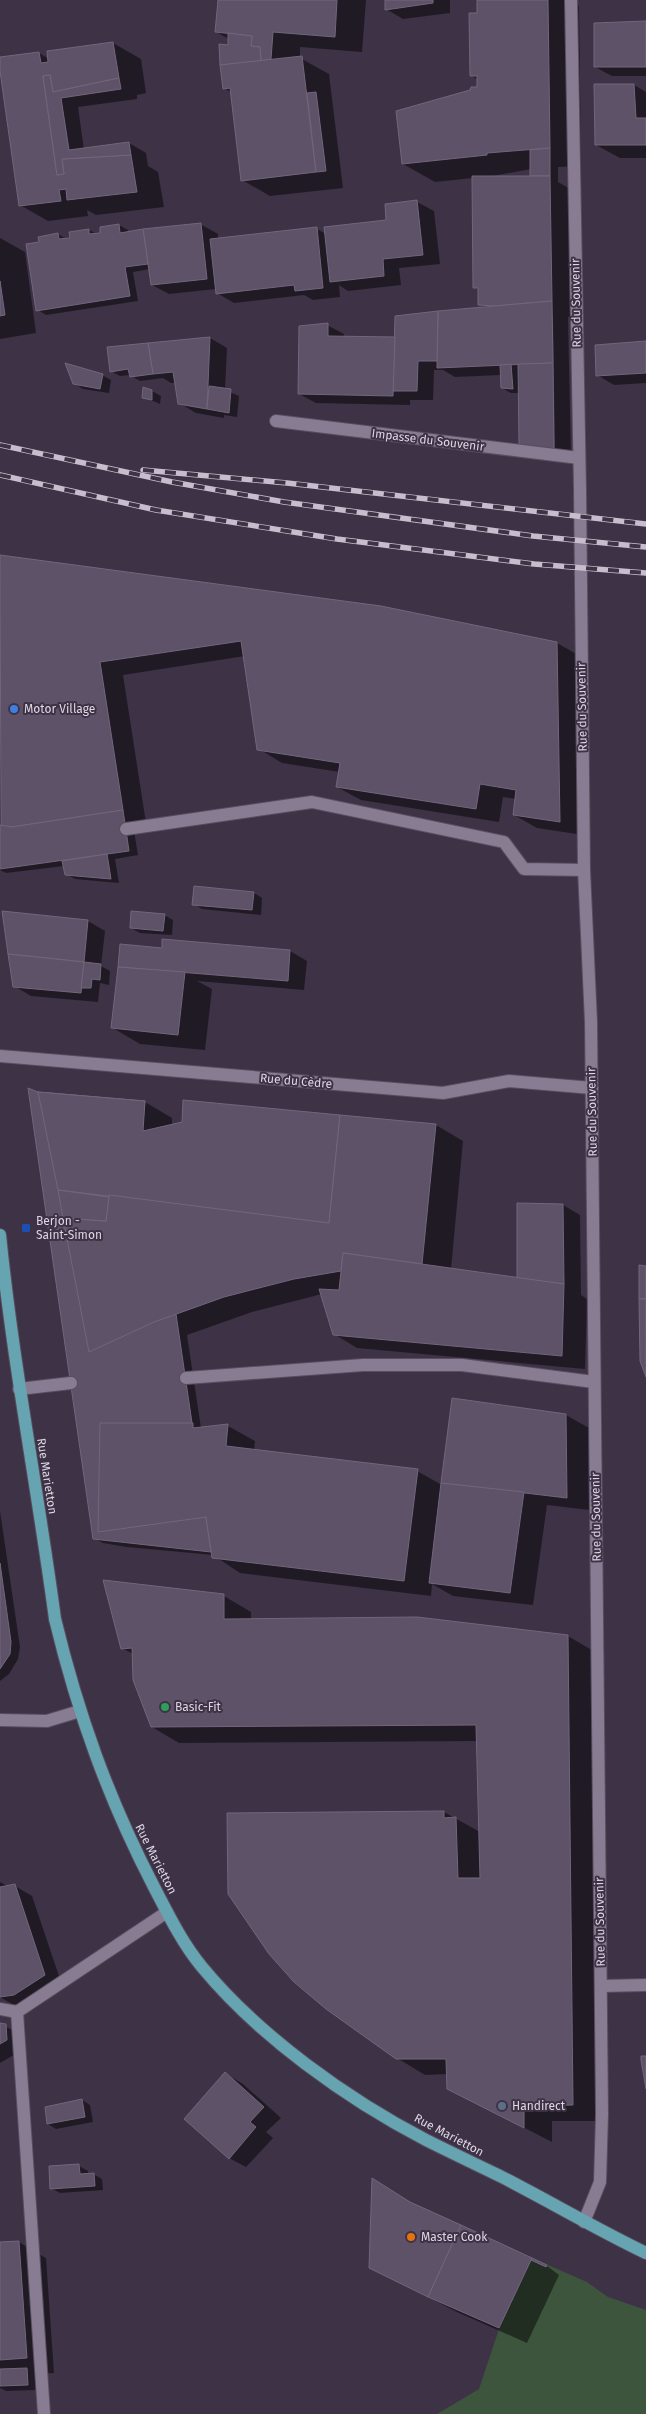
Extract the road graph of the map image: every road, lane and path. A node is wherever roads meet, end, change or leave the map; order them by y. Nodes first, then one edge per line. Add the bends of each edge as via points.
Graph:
1 (571, 0) edge
2 (276, 421) dead end
3 (580, 458) junction
4 (126, 829) dead end
5 (584, 870) junction
6 (0, 1056) edge
7 (592, 1088) junction
8 (0, 1236) edge
9 (3, 1304) edge
10 (186, 1378) dead end
11 (594, 1382) junction
12 (70, 1383) dead end
13 (19, 1389) junction
14 (80, 1711) junction
15 (0, 1720) edge
16 (167, 1912) junction
17 (646, 1985) edge
18 (601, 1986) junction
19 (0, 2009) edge
20 (17, 2012) junction
21 (584, 2222) junction
22 (646, 2253) edge
23 (44, 2414) edge

1 - 3 street, Rue du Souvenir
2 - 3 street, Impasse du Souvenir
3 - 5 street, Rue du Souvenir
4 - 5 street via 312,802 504,842 524,869
5 - 7 street, Rue du Souvenir
6 - 7 street, Rue du Cèdre via 443,1093 509,1081
7 - 11 street, Rue du Souvenir
8 - 9 main road, Rue Marietton
9 - 13 main road, Rue Marietton
10 - 11 street via 363,1365 462,1365
11 - 18 street, Rue du Souvenir
12 - 13 street
13 - 14 main road, Rue Marietton via 55,1619
14 - 15 street via 47,1721
14 - 16 main road, Rue Marietton via 103,1779
16 - 20 street
16 - 21 main road, Rue Marietton via 201,1966 251,2020 307,2064 424,2139
17 - 18 street
18 - 21 street, Rue du Souvenir via 600,2182
19 - 20 street
20 - 23 street
21 - 22 main road, Rue Marietton

